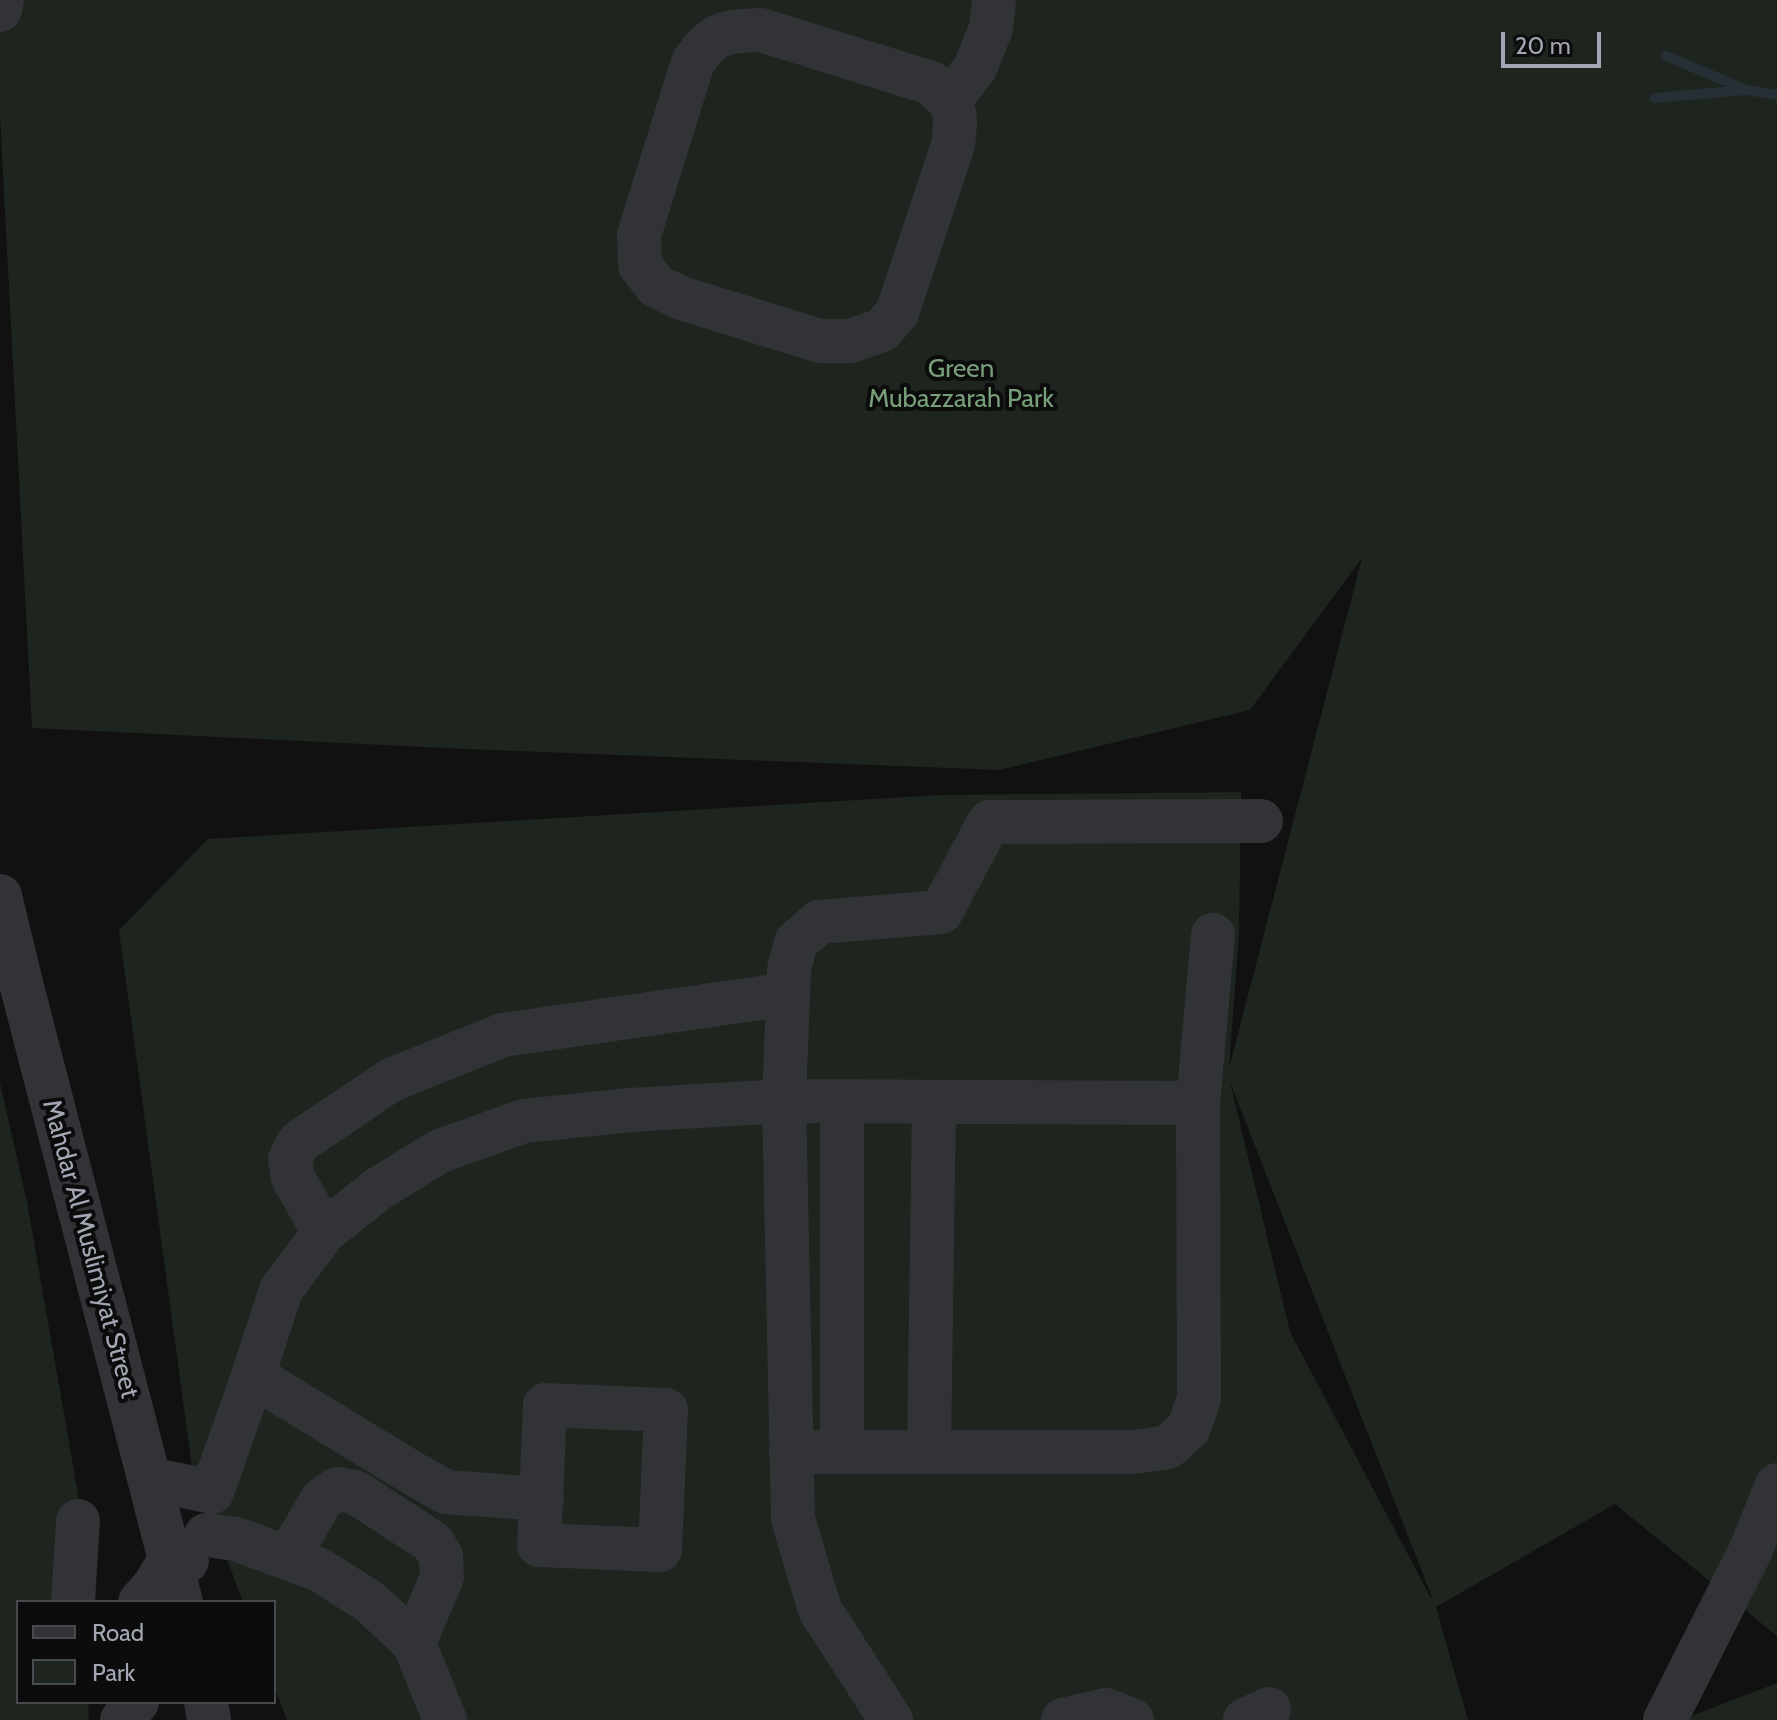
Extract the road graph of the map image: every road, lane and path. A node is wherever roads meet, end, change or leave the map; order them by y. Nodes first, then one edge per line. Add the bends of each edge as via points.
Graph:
1 (2, 0) edge
2 (994, 0) edge
3 (0, 10) edge
4 (950, 100) junction
5 (1261, 821) dead end
6 (0, 896) edge
7 (1213, 935) dead end
8 (788, 994) junction
9 (784, 1101) junction
10 (842, 1101) junction
11 (934, 1102) junction
12 (1198, 1103) junction
13 (324, 1232) junction
14 (253, 1376) junction
15 (791, 1452) junction
16 (842, 1452) junction
17 (929, 1452) junction
18 (150, 1479) junction
19 (1777, 1485) edge
20 (212, 1492) junction
21 (542, 1499) dead end
22 (78, 1521) dead end
23 (206, 1535) junction
24 (288, 1558) junction
25 (170, 1560) junction
26 (73, 1600) edge
27 (142, 1600) edge
28 (180, 1600) edge
29 (414, 1643) junction
30 (445, 1720) edge
31 (891, 1720) edge
32 (1063, 1720) edge
33 (1132, 1720) edge
34 (1665, 1720) edge

1 - 3 street
2 - 4 street via 991,28 975,68
4 - 4 street via 956,120 953,145 897,313 882,330 851,341 820,341 681,298 656,286 640,265 639,235 693,62 707,42 729,32 761,30 931,83
5 - 8 street via 989,822 941,912 819,922 796,942
6 - 18 street, Mahdar Al Muslimiyat Street
7 - 12 street
8 - 9 street
8 - 13 street via 503,1035 391,1080 299,1142 290,1159 293,1178
9 - 10 street
9 - 13 street via 524,1121 440,1151 378,1189
9 - 15 street
10 - 11 street
10 - 16 street
11 - 12 street
11 - 17 street
12 - 17 street via 1199,1398 1189,1428 1168,1447 1134,1452
13 - 14 street via 281,1290
14 - 20 street
14 - 21 street via 446,1492
15 - 16 street
15 - 31 street via 793,1519 820,1610
16 - 17 street
18 - 20 street
18 - 25 street, Mahdar Al Muslimiyat Street
19 - 34 street via 1750,1552
20 - 23 street
22 - 26 street
23 - 24 street via 236,1539
23 - 25 street via 192,1562
24 - 29 street via 320,1570 370,1602
24 - 29 street via 322,1499 337,1489 355,1492 432,1542 441,1556 442,1577
25 - 27 street
25 - 28 street, Mahdar Al Muslimiyat Street
29 - 30 street
32 - 33 street via 1106,1710

